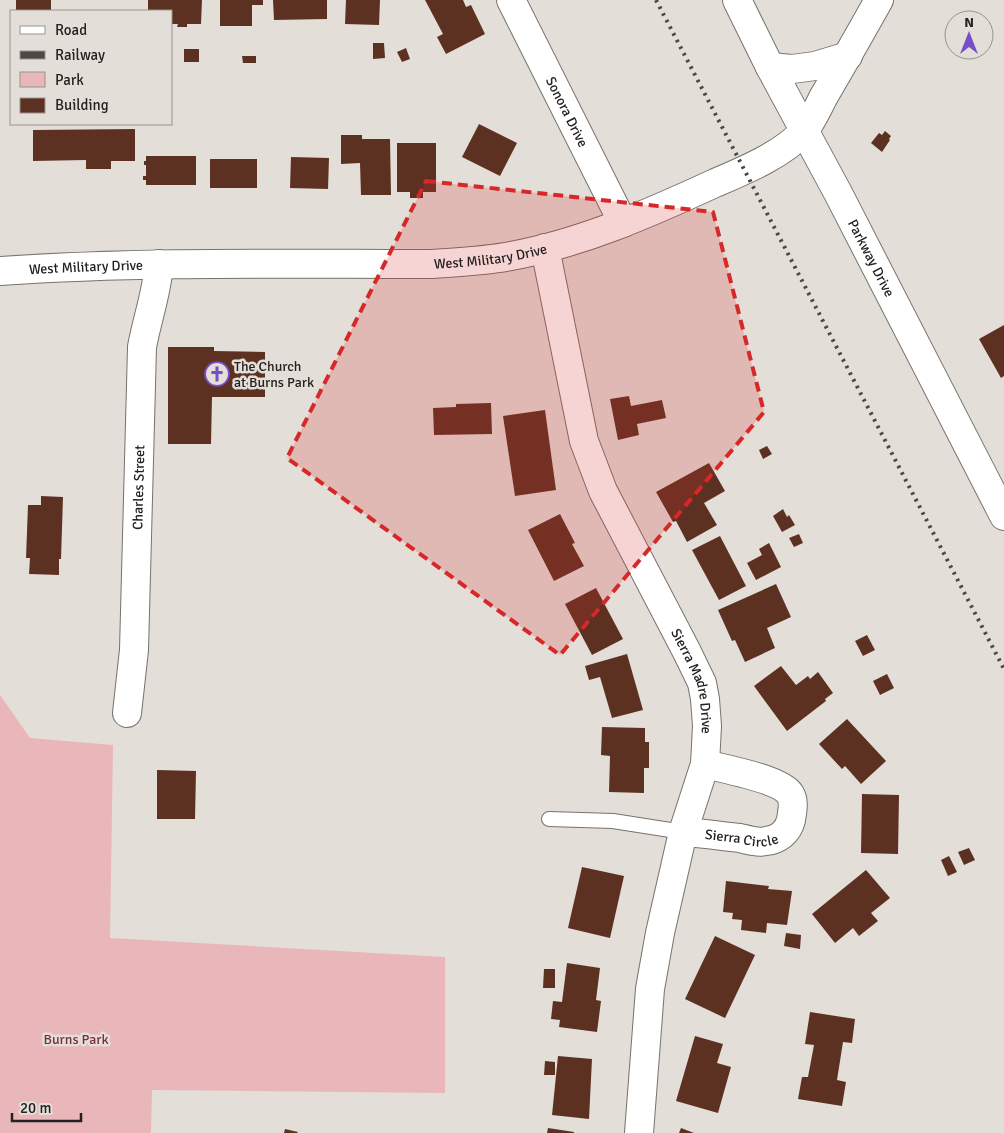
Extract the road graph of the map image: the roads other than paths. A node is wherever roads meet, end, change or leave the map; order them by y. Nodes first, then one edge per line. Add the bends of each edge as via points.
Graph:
1 (511, 0) edge
2 (737, 0) edge
3 (878, 0) edge
4 (848, 56) junction
5 (770, 67) junction
6 (804, 131) junction
7 (623, 223) junction
8 (545, 248) junction
9 (160, 264) junction
10 (0, 271) edge
11 (1004, 516) edge
12 (127, 713) dead end
13 (705, 764) junction
14 (549, 819) dead end
15 (683, 832) junction
16 (639, 1133) edge

1 - 7 street, Sonora Drive
2 - 5 street, Parkway Drive
3 - 4 street, West Military Drive
4 - 5 street via 815,66
4 - 6 street, West Military Drive
5 - 6 street, Parkway Drive
6 - 7 street, West Military Drive via 744,170
6 - 11 street, Parkway Drive
7 - 8 street, West Military Drive
8 - 9 street, West Military Drive via 474,262 432,264
8 - 13 street, Sierra Madre Drive via 591,462 702,683 707,726
9 - 10 street, West Military Drive
9 - 12 street, Charles Street via 158,286 142,347 134,650
13 - 15 street, Sierra Madre Drive
13 - 15 street, Sierra Circle via 776,783 786,790 792,796 790,824 783,835 764,842
14 - 15 lane via 612,821
15 - 16 street, Sierra Madre Drive via 650,989

